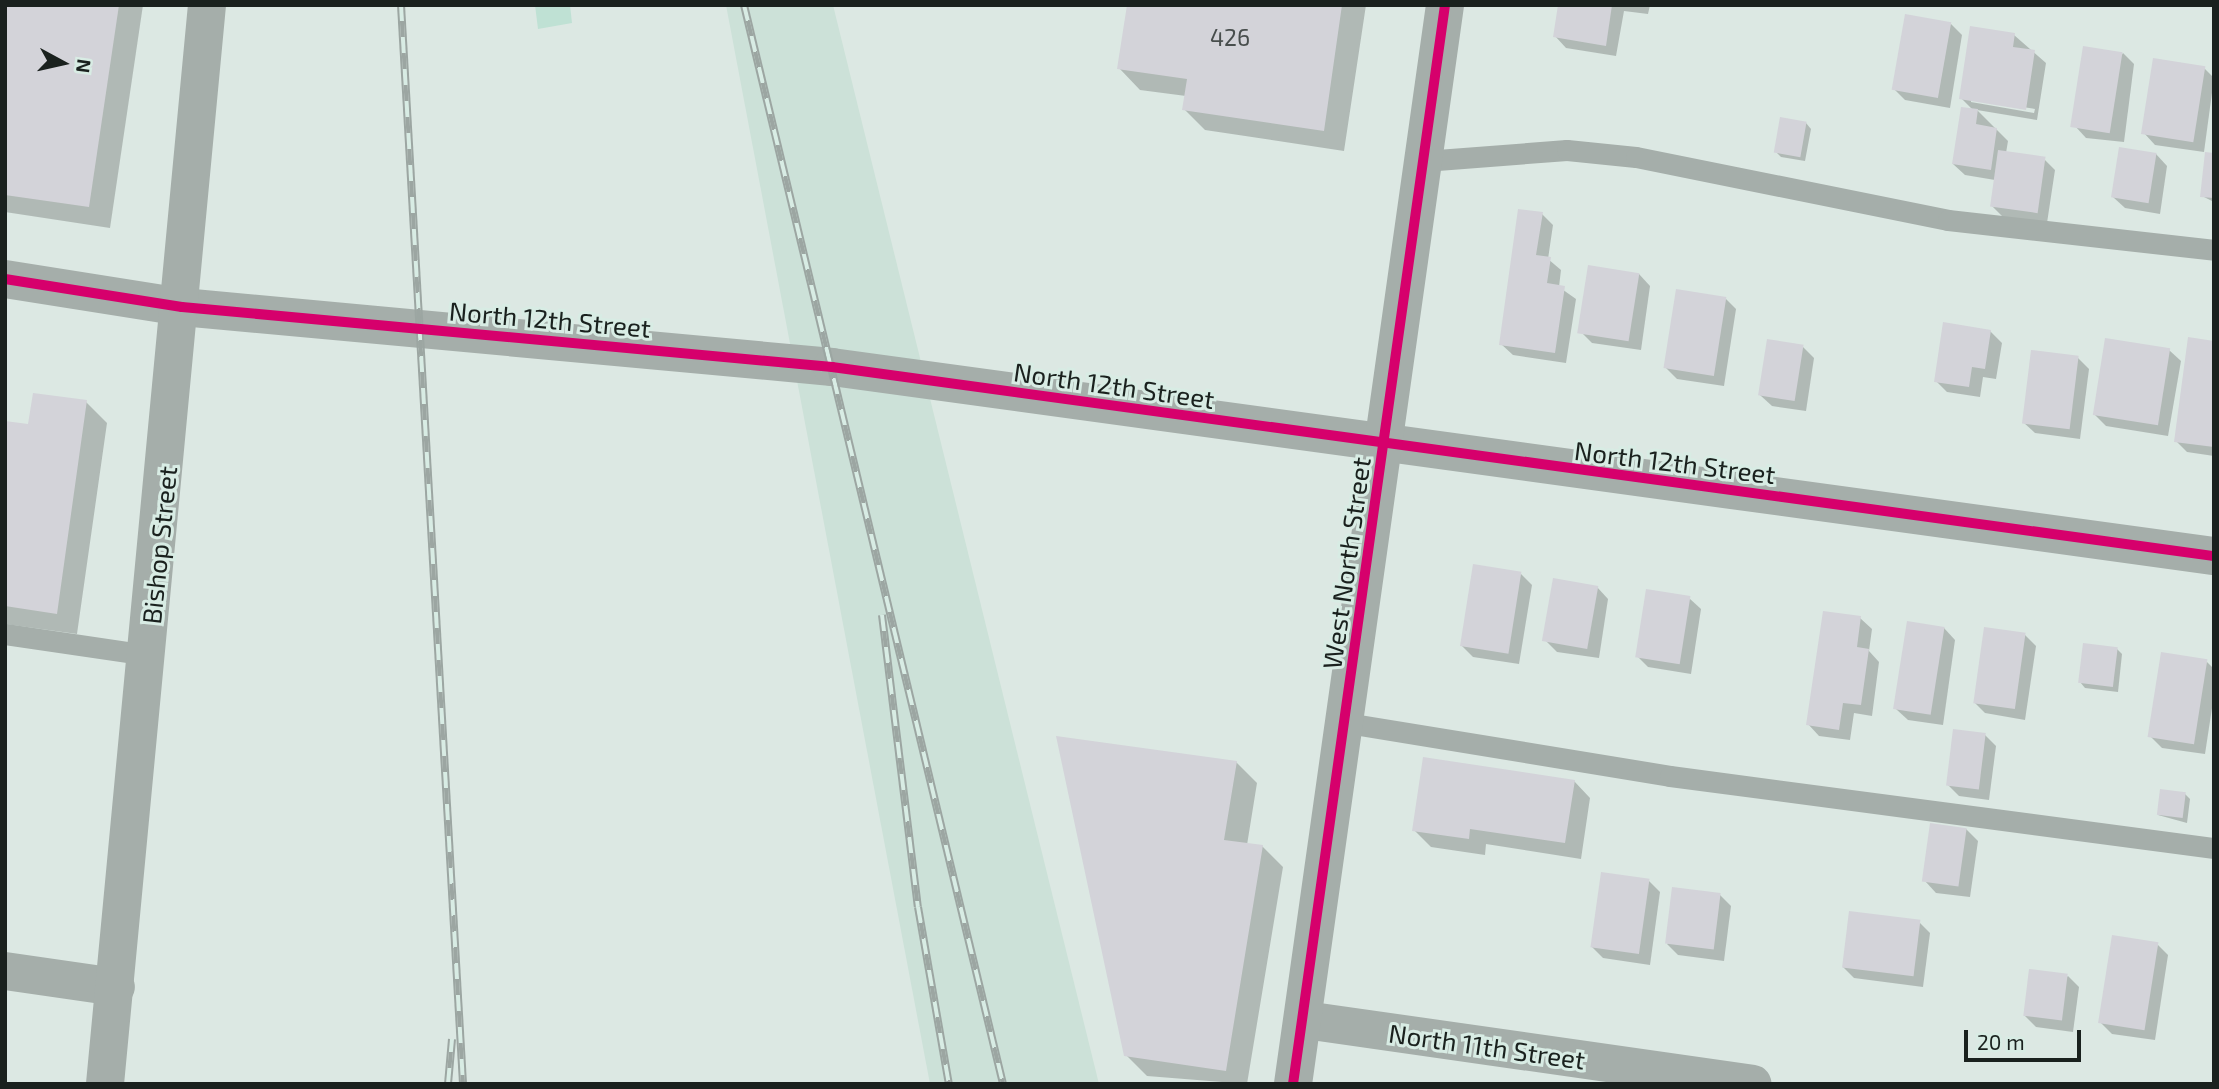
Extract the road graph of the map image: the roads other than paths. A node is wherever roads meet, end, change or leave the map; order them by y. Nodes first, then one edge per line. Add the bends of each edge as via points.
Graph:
1 (207, 5) edge
2 (1445, 5) edge
3 (1424, 161) junction
4 (2214, 250) edge
5 (5, 279) edge
6 (182, 307) junction
7 (1385, 447) junction
8 (2214, 556) edge
9 (5, 634) edge
10 (148, 655) junction
11 (1347, 723) junction
12 (2214, 848) edge
13 (5, 971) edge
14 (116, 987) junction
15 (1305, 1020) junction
16 (105, 1084) edge
17 (1293, 1084) edge
18 (1752, 1084) edge

1 - 6 street, Bishop Street
2 - 3 street, West North Street
3 - 4 lane via 1567,150 1636,157 1948,220
3 - 7 street, West North Street
5 - 6 street, North 12th Street
6 - 7 street, North 12th Street via 832,367
6 - 10 street, Bishop Street
7 - 8 street, North 12th Street
7 - 11 street, West North Street
9 - 10 lane
10 - 14 street, Bishop Street
11 - 12 lane via 1670,776
11 - 15 street, West North Street
13 - 14 street
14 - 16 street, Bishop Street
15 - 17 street, West North Street
15 - 18 street, North 11th Street

